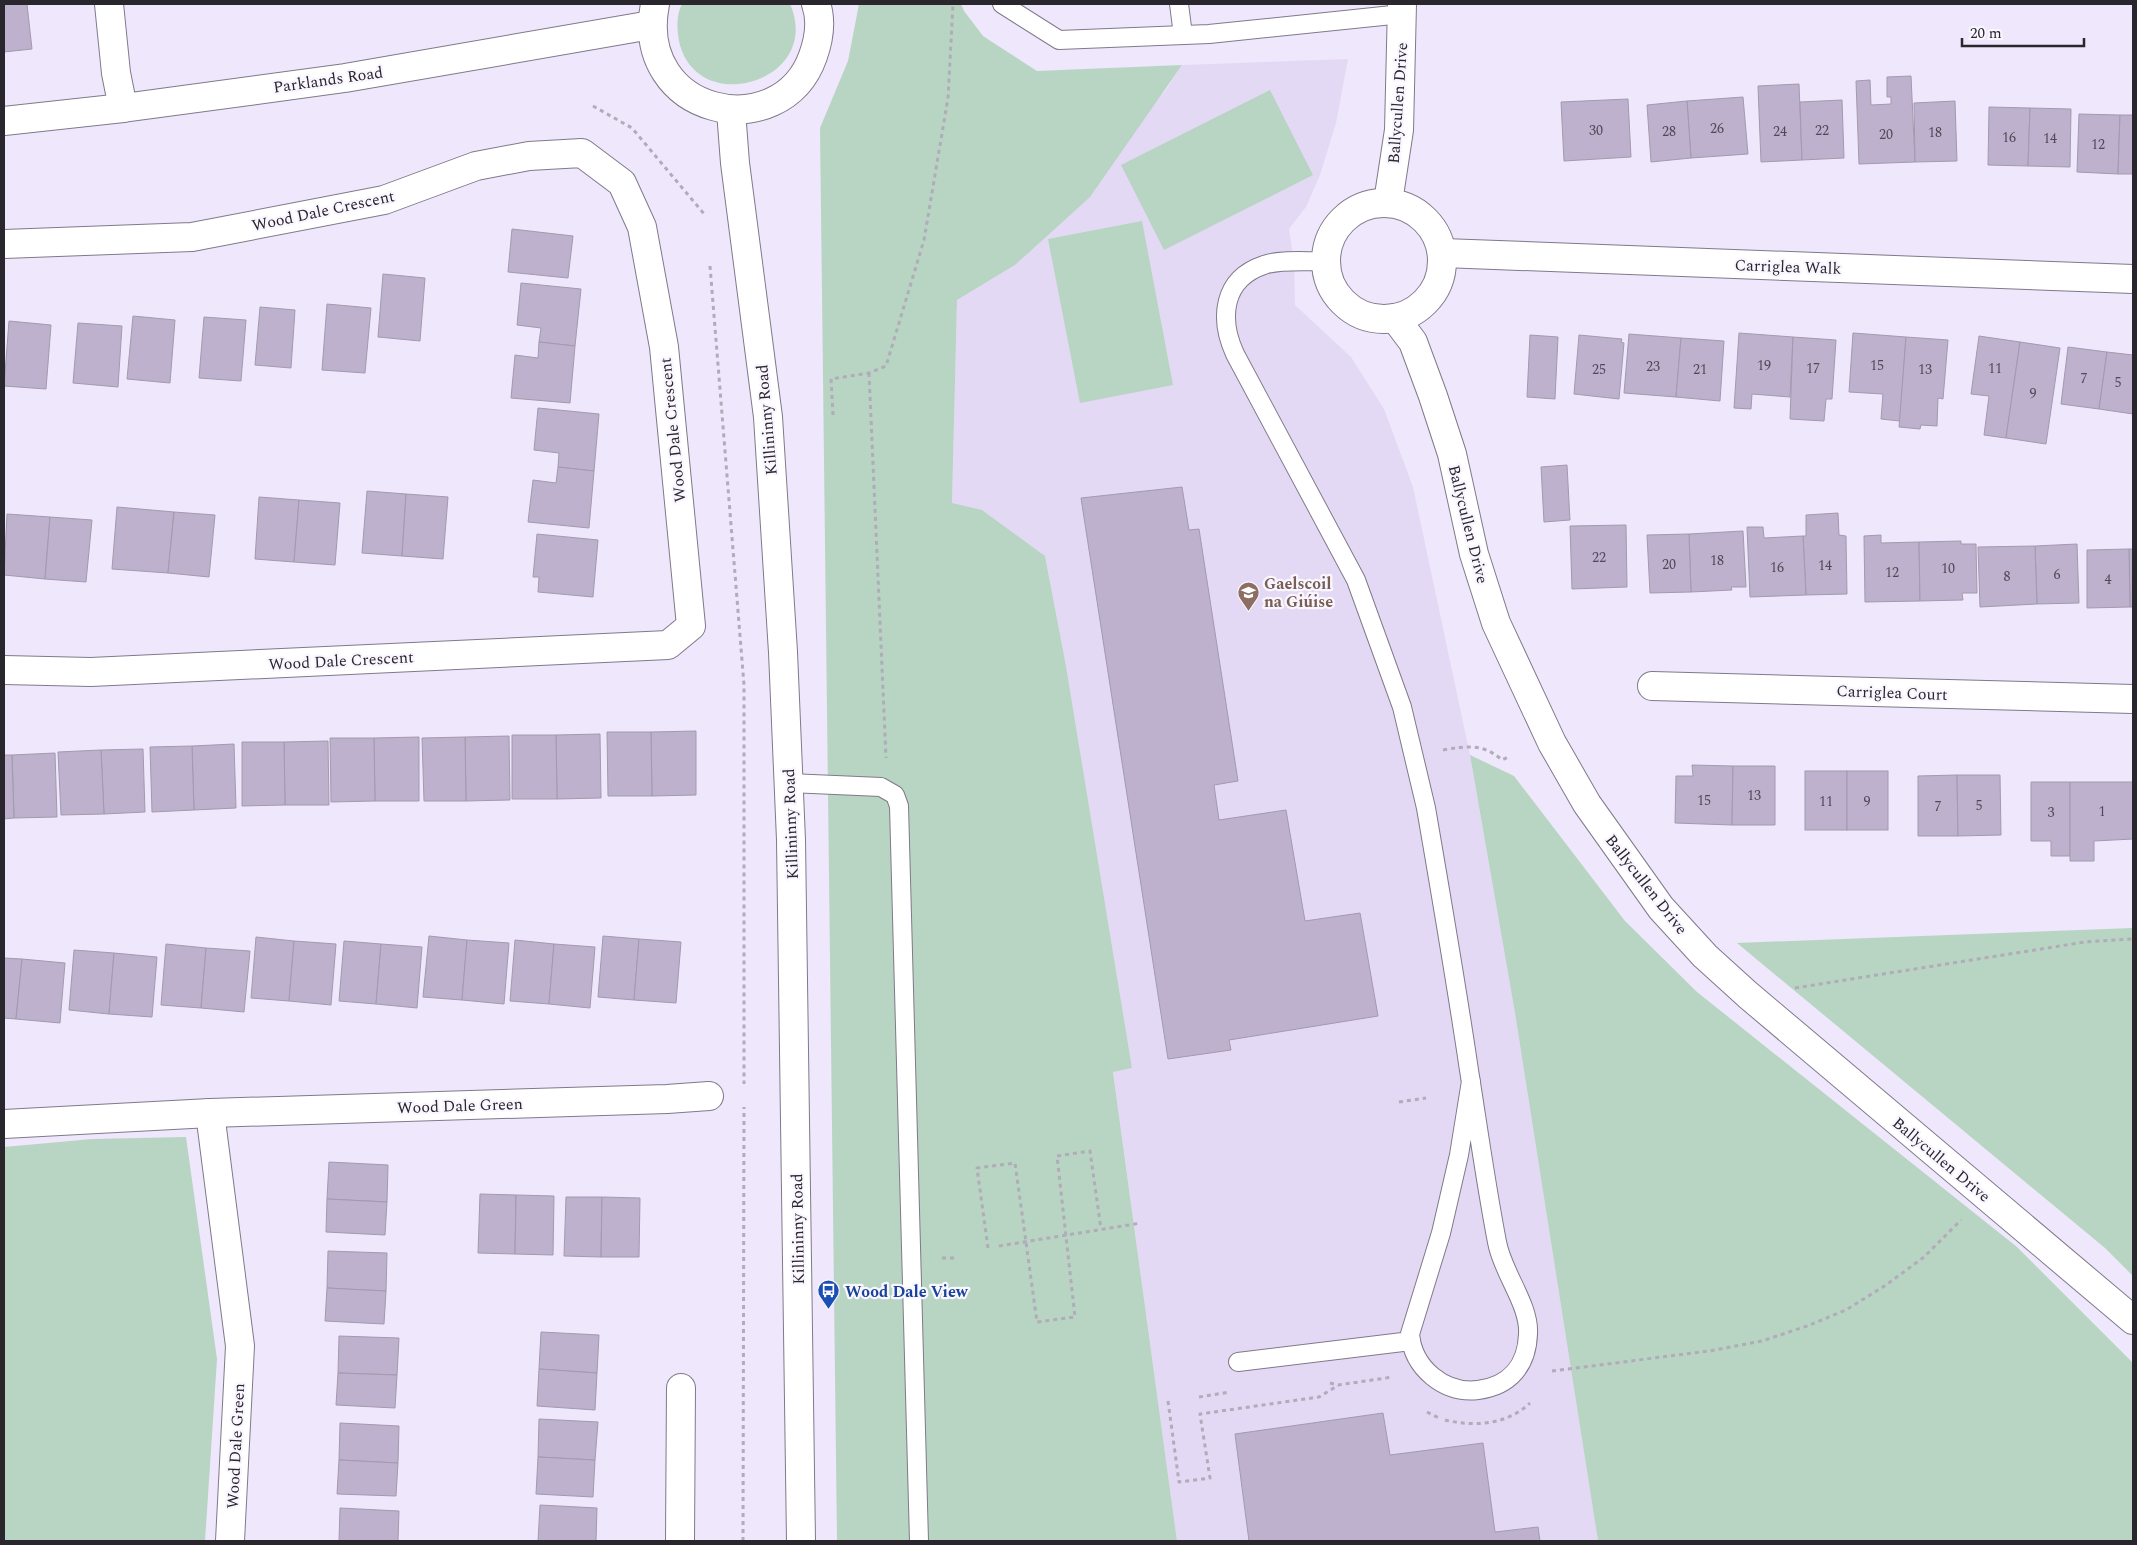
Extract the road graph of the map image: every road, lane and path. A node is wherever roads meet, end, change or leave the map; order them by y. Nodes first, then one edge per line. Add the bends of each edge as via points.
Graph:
1 (109, 4) edge
2 (816, 4) edge
3 (953, 4) edge
4 (1002, 4) edge
5 (1179, 4) edge
6 (1402, 9) edge
7 (653, 14) edge
8 (1183, 35) junction
9 (592, 106) dead end
10 (122, 108) junction
11 (731, 110) junction
12 (4, 120) edge
13 (1388, 202) junction
14 (706, 216) dead end
15 (4, 244) edge
16 (1443, 253) junction
17 (1326, 260) junction
18 (710, 264) dead end
19 (2133, 279) edge
20 (1396, 318) junction
21 (869, 373) junction
22 (833, 415) dead end
23 (4, 670) edge
24 (1652, 686) dead end
25 (2133, 699) edge
26 (1441, 750) dead end
27 (1508, 757) dead end
28 (886, 761) dead end
29 (789, 783) junction
30 (2133, 939) edge
31 (1787, 989) dead end
32 (1471, 1081) junction
33 (744, 1087) dead end
34 (709, 1096) dead end
35 (744, 1097) dead end
36 (1426, 1098) dead end
37 (1399, 1102) dead end
38 (210, 1113) junction
39 (4, 1124) edge
40 (1984, 1193) junction
41 (1141, 1223) dead end
42 (1101, 1229) junction
43 (1066, 1235) junction
44 (1026, 1241) junction
45 (999, 1246) dead end
46 (988, 1248) dead end
47 (2133, 1320) edge
48 (1411, 1341) junction
49 (1238, 1362) dead end
50 (1548, 1378) dead end
51 (1374, 1380) dead end
52 (1398, 1381) dead end
53 (1338, 1385) dead end
54 (681, 1388) dead end
55 (1231, 1392) dead end
56 (1199, 1397) dead end
57 (1534, 1399) dead end
58 (1168, 1401) dead end
59 (1424, 1409) dead end
60 (230, 1541) edge
61 (680, 1541) edge
62 (743, 1541) edge
63 (801, 1541) edge
64 (919, 1541) edge

1 - 10 street
2 - 11 street via 819,40 810,66 792,88 768,103
3 - 21 path via 948,98 924,240 886,366
4 - 8 lane via 1059,40
5 - 8 lane
6 - 8 lane
6 - 13 street, Ballycullen Drive via 1399,130
7 - 10 street, Parklands Road via 345,78
7 - 11 street via 655,52 668,77 689,96 714,107
9 - 14 path via 632,128
10 - 12 street, Parklands Road
11 - 29 street, Killininny Road via 734,163 768,417
13 - 16 street via 1408,206 1425,218
13 - 17 street via 1354,209 1341,221 1331,236
15 - 23 street, Wood Dale Crescent via 192,237 384,200 476,166 529,156 582,153 622,183 642,227 664,347 691,626 668,645 91,672
16 - 19 street, Carriglea Walk
16 - 20 street via 1442,271 1426,302
17 - 20 street via 1332,288 1343,303 1359,314 1377,319
17 - 32 lane via 1266,264 1241,278 1229,294 1225,318 1229,341 1356,580 1402,707 1426,808
18 - 33 path via 744,686
20 - 40 street, Ballycullen Drive via 1413,342 1433,396 1452,454 1474,554 1496,623 1542,725 1587,804 1661,908 1705,956
21 - 22 path via 831,379
21 - 28 path
24 - 25 street, Carriglea Court
26 - 27 path via 1476,746 1492,751 1502,760
29 - 63 street, Killininny Road
29 - 64 lane via 881,787 895,794 899,806
30 - 31 path via 2085,942
32 - 48 lane via 1459,1155
32 - 48 lane via 1497,1244 1510,1282 1522,1303 1528,1331 1524,1358 1515,1374 1495,1386 1474,1390 1442,1384 1419,1362
34 - 38 street, Wood Dale Green
35 - 62 path
36 - 37 path
38 - 39 street, Wood Dale Green
38 - 60 street, Wood Dale Green via 240,1346
40 - 47 street, Ballycullen Drive
40 - 50 path via 1968,1215 1924,1257 1846,1310 1762,1340 1662,1358 1552,1371
41 - 42 path
42 - 43 path
42 - 43 path via 1090,1151 1057,1156
43 - 44 path
43 - 44 path via 1075,1317 1037,1322
44 - 45 path
44 - 46 path via 1014,1163 977,1168
48 - 49 lane
51 - 52 path via 1394,1377
53 - 58 path via 1319,1397 1200,1414 1210,1478 1179,1482
54 - 61 street
55 - 56 path
57 - 59 path via 1524,1409 1502,1420 1482,1424 1445,1420

